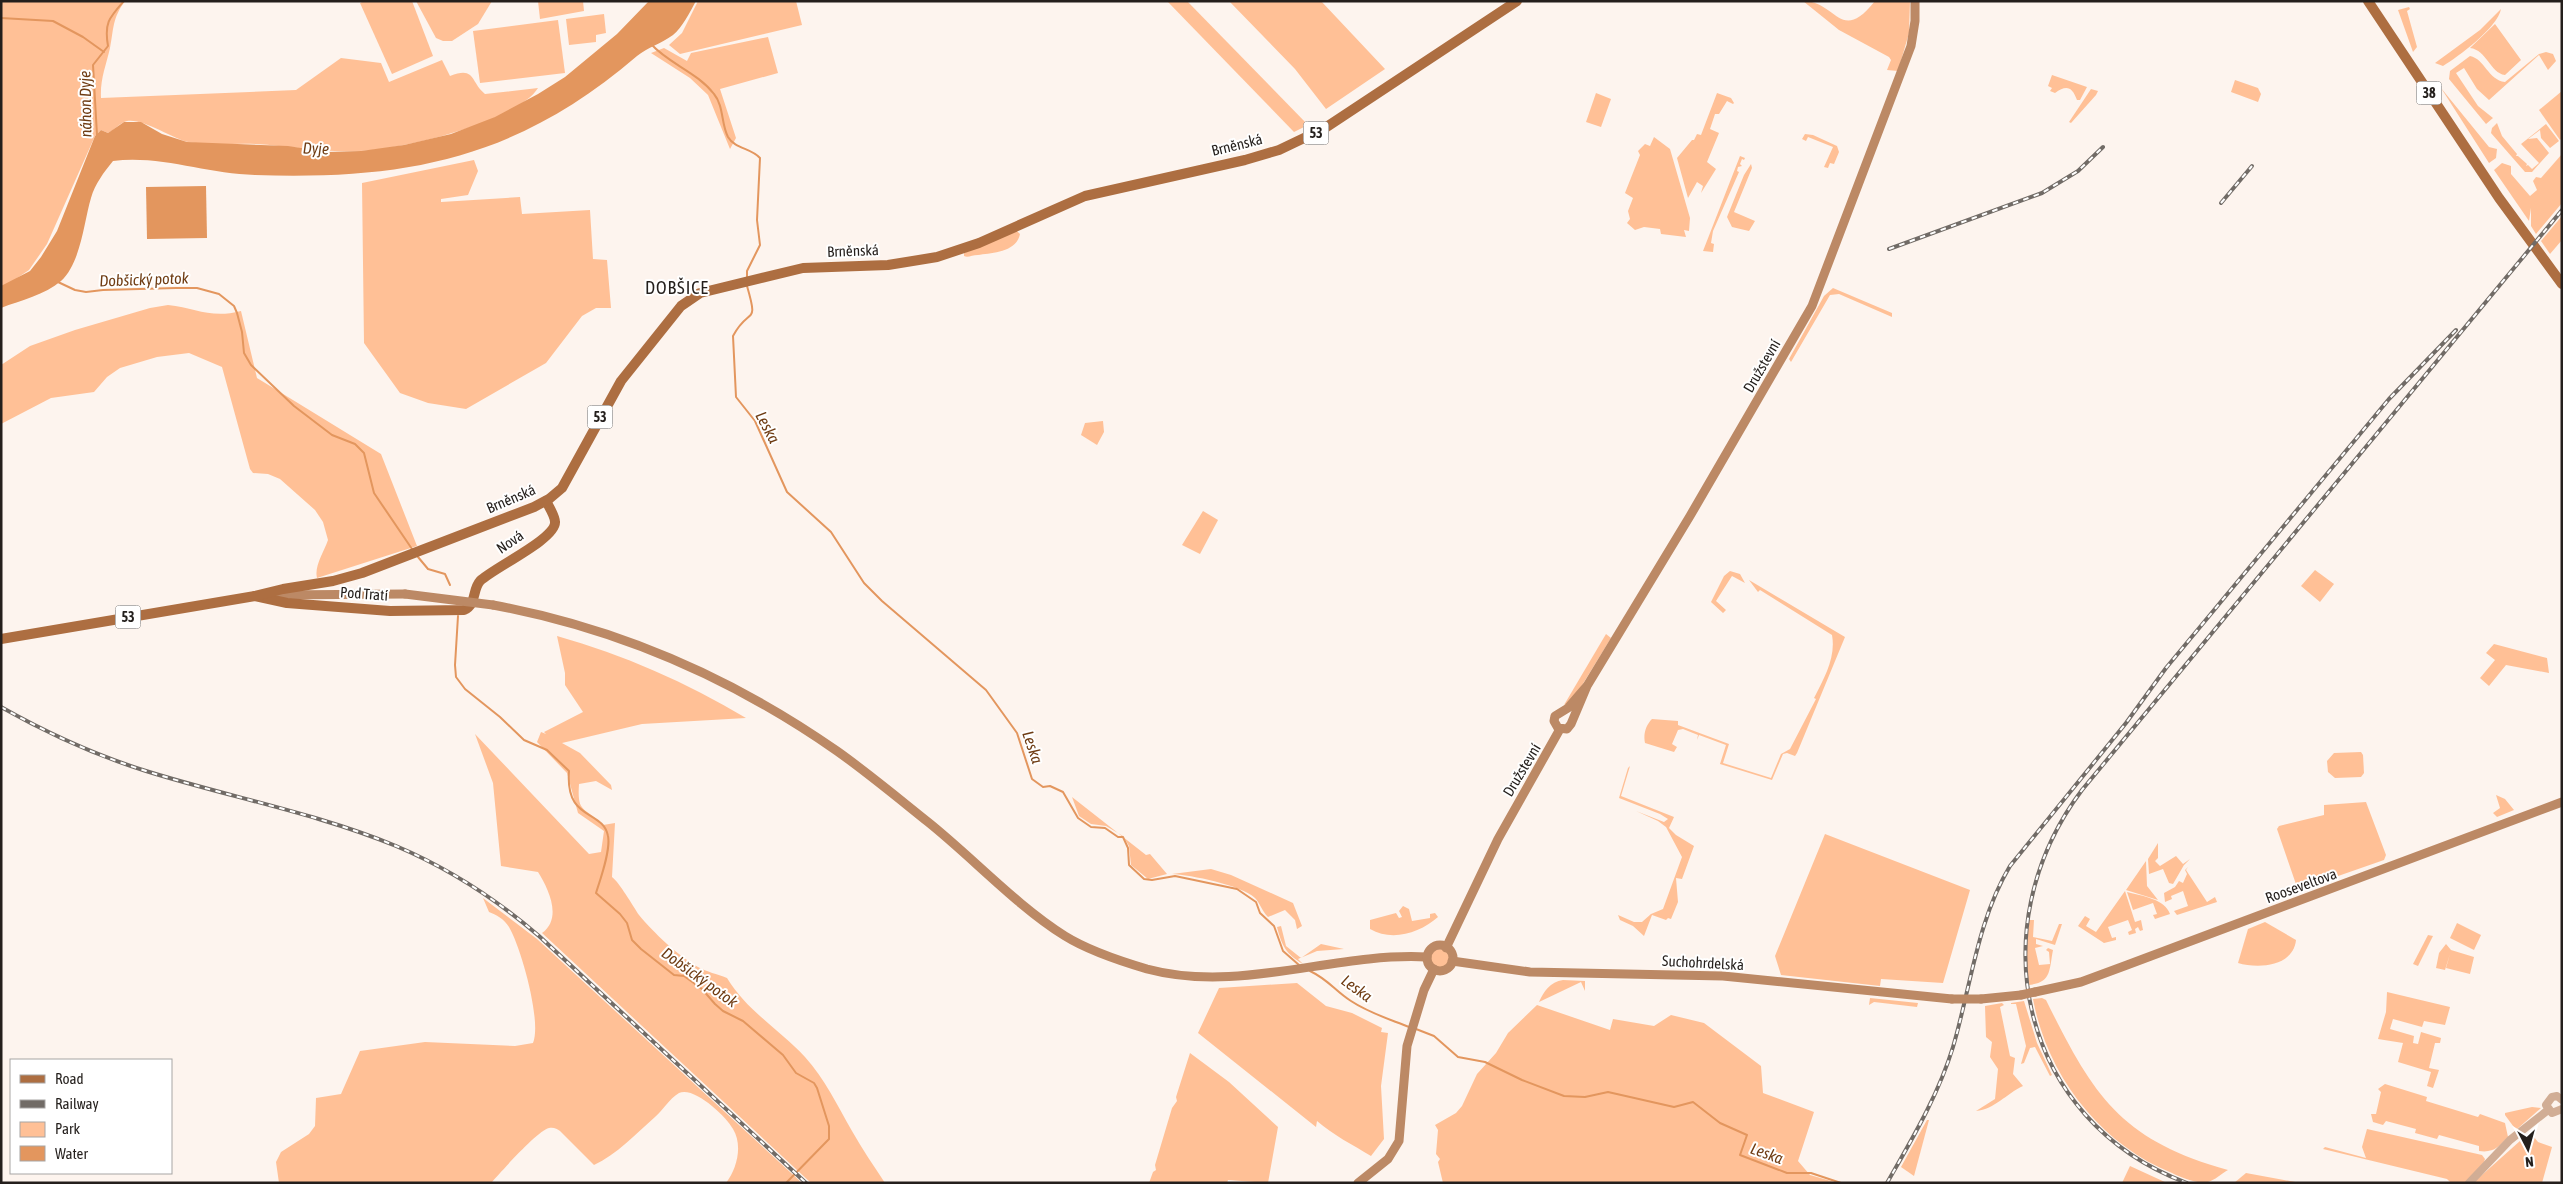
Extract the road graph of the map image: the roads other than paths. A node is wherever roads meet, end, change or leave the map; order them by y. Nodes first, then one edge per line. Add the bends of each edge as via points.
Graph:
1 (1517, 1) edge
2 (1915, 1) edge
3 (2368, 1) edge
4 (2562, 284) edge
5 (546, 501) junction
6 (318, 584) junction
7 (286, 594) junction
8 (255, 596) junction
9 (471, 606) joint
10 (1, 639) edge
11 (1586, 686) junction
12 (1563, 711) junction
13 (1572, 718) junction
14 (1560, 729) junction
15 (2562, 802) edge
16 (1446, 948) junction
17 (1427, 957) junction
18 (1452, 961) junction
19 (1434, 969) junction
20 (1981, 999) joint
21 (2561, 1097) edge
22 (2562, 1109) edge
23 (2548, 1110) junction
24 (1358, 1183) edge
25 (2469, 1183) edge

1 - 5 main road, Brněnská / 53 via 1325,128 1279,150 1086,196 979,243 931,258 878,266 803,268 704,292 683,304 615,390 567,481
2 - 11 main road, Družstevní via 1911,46 1812,306
3 - 4 main road, 38
5 - 6 main road, Brněnská / 53 via 400,559
5 - 9 main road, Nová via 554,520 553,528 542,540 480,581
6 - 7 main road
6 - 8 main road, Brněnská / 53 via 283,588
7 - 8 main road
7 - 17 main road, bridge via 405,594 493,605 571,622 634,643 724,683 774,710 838,752 930,823 1049,924 1079,944 1147,969 1185,976 1227,977 1379,956
8 - 9 main road, Pod Tratí via 274,602 414,611 458,611
8 - 10 main road, 53
11 - 12 main road, Družstevní
11 - 13 main road
12 - 13 main road
12 - 14 main road via 1554,719
13 - 14 main road via 1569,727
14 - 16 main road, Družstevní via 1505,825
15 - 20 main road, Rooseveltova, bridge via 2081,982 2021,995
16 - 17 main road via 1436,946
16 - 18 main road
17 - 19 main road via 1428,964
18 - 19 main road via 1445,970
18 - 20 main road, Suchohrdelská, bridge via 1536,972 1723,976 1952,999
19 - 24 main road via 1407,1046 1399,1141 1388,1159
21 - 23 street via 2548,1100
22 - 23 street via 2556,1113
23 - 25 street via 2510,1140

